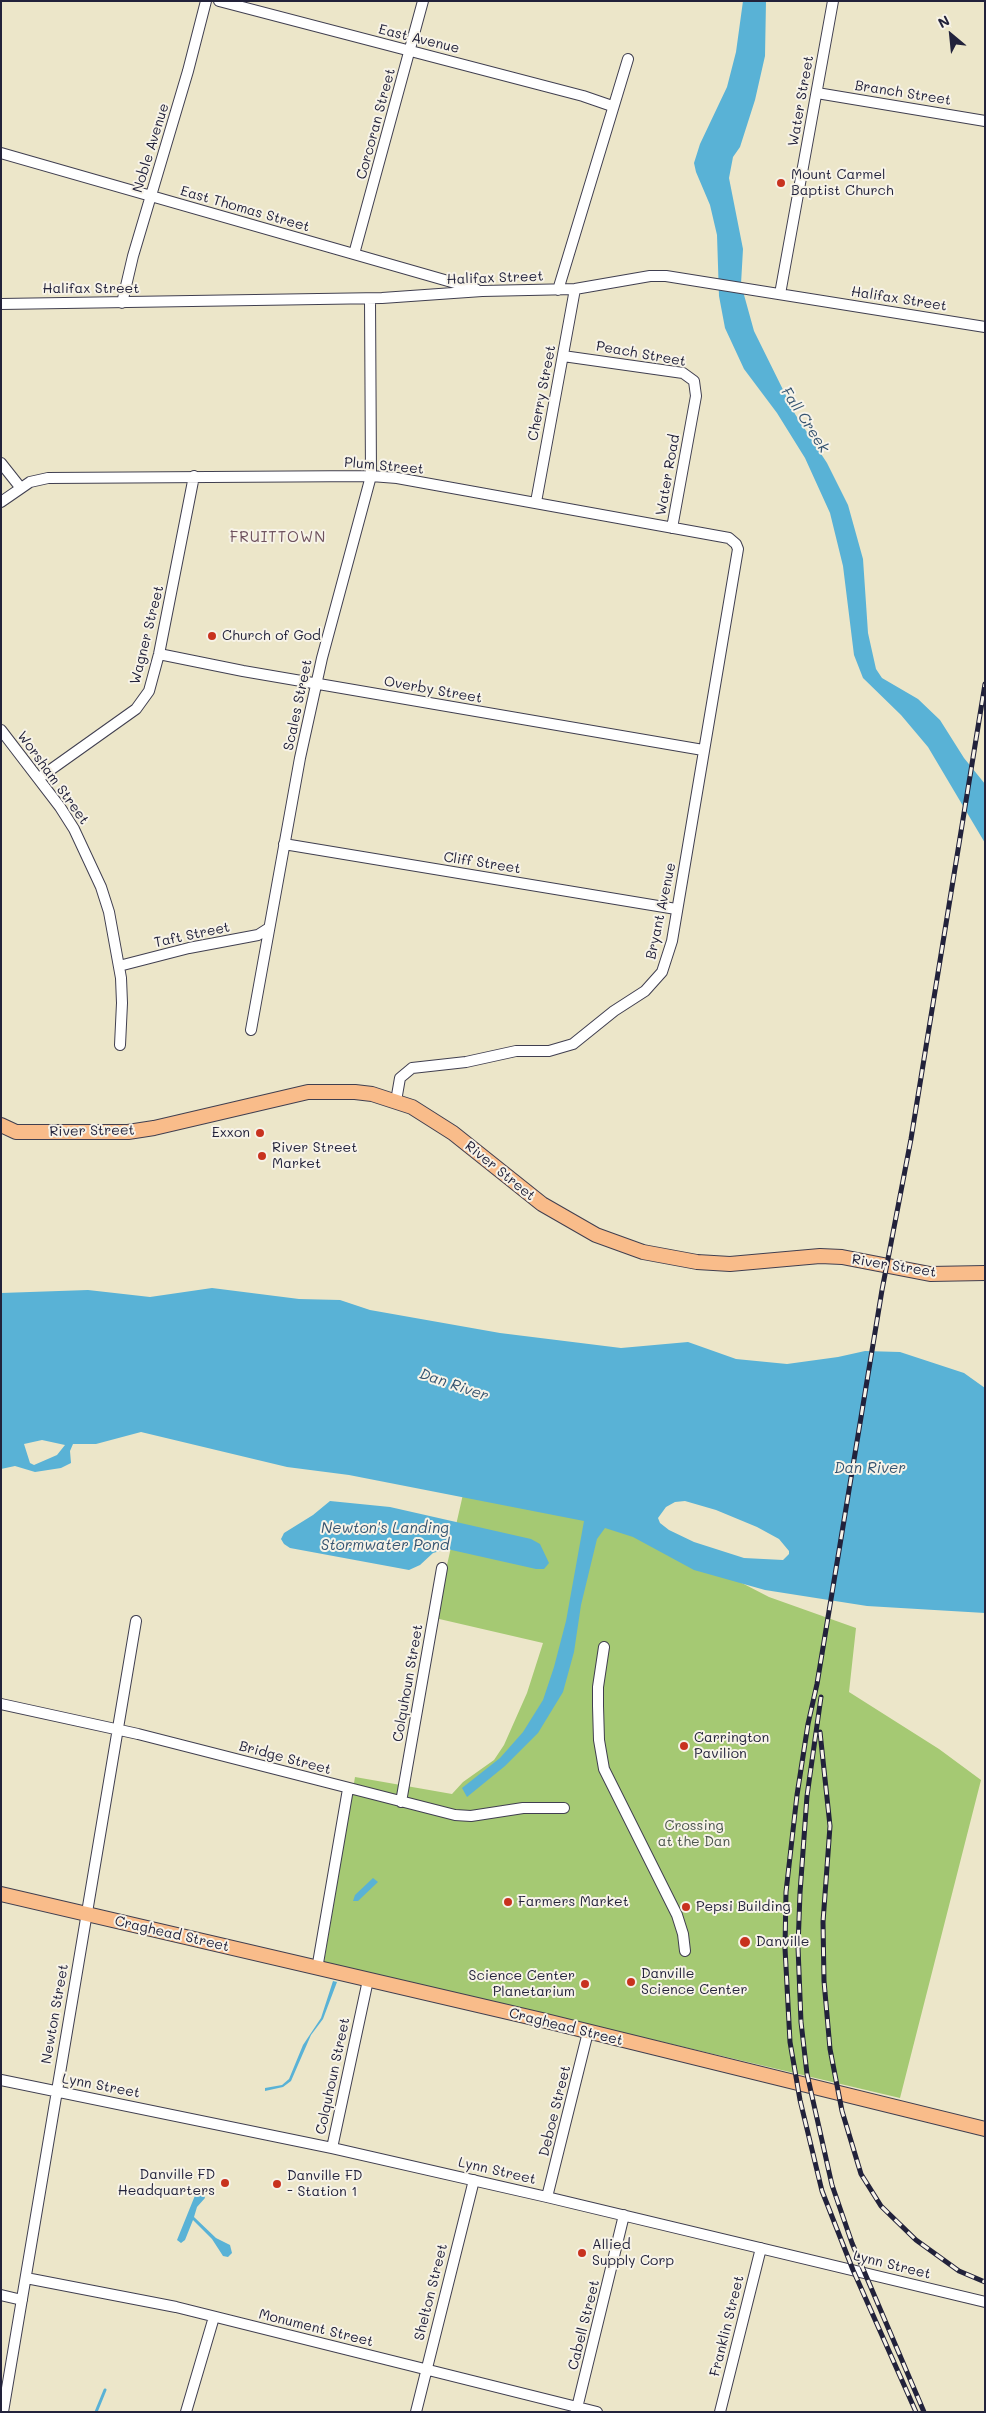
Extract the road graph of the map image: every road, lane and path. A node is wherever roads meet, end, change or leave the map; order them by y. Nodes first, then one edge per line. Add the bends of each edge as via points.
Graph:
1 (206, 1) edge
2 (219, 1) edge
3 (423, 1) edge
4 (832, 1) edge
5 (410, 51) junction
6 (628, 59) dead end
7 (817, 93) junction
8 (612, 106) junction
9 (985, 121) edge
10 (1, 153) edge
11 (151, 196) junction
12 (354, 254) junction
13 (575, 289) junction
14 (558, 290) junction
15 (482, 291) junction
16 (780, 294) junction
17 (370, 298) junction
18 (122, 303) junction
19 (1, 304) edge
20 (985, 327) edge
21 (563, 356) junction
22 (690, 428) joint
23 (1, 463) edge
24 (194, 476) junction
25 (371, 476) junction
26 (20, 487) junction
27 (1, 502) edge
28 (536, 502) junction
29 (672, 528) junction
30 (734, 572) joint
31 (159, 654) junction
32 (317, 684) junction
33 (1, 730) edge
34 (703, 750) junction
35 (39, 778) junction
36 (284, 844) junction
37 (676, 909) junction
38 (269, 928) junction
39 (119, 966) junction
40 (251, 1030) dead end
41 (120, 1045) dead end
42 (396, 1101) junction
43 (1, 1125) edge
44 (16, 1132) junction
45 (1, 1139) edge
46 (985, 1274) edge
47 (442, 1568) dead end
48 (136, 1621) dead end
49 (604, 1647) dead end
50 (1, 1704) edge
51 (118, 1730) junction
52 (348, 1789) junction
53 (401, 1802) junction
54 (564, 1808) dead end
55 (1, 1894) edge
56 (85, 1914) junction
57 (685, 1951) dead end
58 (317, 1968) junction
59 (368, 1980) junction
60 (588, 2032) junction
61 (1, 2080) edge
62 (56, 2091) junction
63 (985, 2129) edge
64 (332, 2148) junction
65 (474, 2180) junction
66 (547, 2197) junction
67 (624, 2215) junction
68 (761, 2248) junction
69 (26, 2278) junction
70 (1, 2294) edge
71 (22, 2300) junction
72 (985, 2302) edge
73 (214, 2317) junction
74 (425, 2370) junction
75 (577, 2409) edge
76 (3, 2412) edge
77 (186, 2412) edge
78 (416, 2412) edge
79 (597, 2412) edge
80 (720, 2412) edge

1 - 11 street, Noble Avenue
2 - 5 street, East Avenue
3 - 5 street, Corcoran Street
4 - 7 street, Water Street
5 - 8 street, East Avenue
5 - 12 street, Corcoran Street
6 - 8 street
7 - 9 street, Branch Street
7 - 16 street, Water Street
8 - 14 street
10 - 11 street, East Thomas Street
11 - 12 street, East Thomas Street
11 - 18 street, Noble Avenue
12 - 15 street, East Thomas Street
13 - 14 street, Halifax Street
13 - 16 street, Halifax Street via 650,276
13 - 21 street, Cherry Street
14 - 15 street, Halifax Street
15 - 17 street, Halifax Street
16 - 20 street, Halifax Street
17 - 18 street, Halifax Street
17 - 25 street, Scales Street
18 - 19 street, Halifax Street
21 - 22 street, Peach Street via 689,376 696,387
21 - 28 street, Cherry Street
22 - 29 street, Water Road
23 - 26 street
24 - 25 street, Plum Street
24 - 26 street, Plum Street via 48,478
24 - 31 street, Wagner Street
25 - 28 street, Plum Street
25 - 32 street, Scales Street
26 - 27 street, Plum Street
28 - 29 street, Plum Street
29 - 30 street, Plum Street via 734,541 738,550
30 - 34 street, Bryant Avenue
31 - 32 street, Overby Street
31 - 35 street, Wagner Street via 149,691 136,709
32 - 34 street, Overby Street
32 - 36 street, Scales Street
33 - 35 street, Worsham Street
34 - 37 street, Bryant Avenue
35 - 39 street, Worsham Street via 74,829 91,862 109,912
36 - 37 street, Cliff Street
36 - 38 street, Scales Street
37 - 42 street, Bryant Avenue via 672,941 662,972 645,992 614,1011 583,1038 561,1049 516,1051 466,1062 412,1068 400,1078
38 - 39 street, Taft Street via 258,936 189,948
38 - 40 street, Scales Street
39 - 41 street, Worsham Street via 122,1003
42 - 44 main road, River Street via 355,1092 308,1092 128,1132
42 - 46 main road, River Street via 440,1124 518,1188 564,1218 596,1236 643,1252 697,1262 730,1264 842,1257 930,1274
43 - 44 main road, River Street
44 - 45 main road, River Street
47 - 53 street, Colquhoun Street
48 - 51 street, Newton Street
49 - 57 street via 598,1687 599,1740 604,1769 677,1915
50 - 51 street, Bridge Street
51 - 52 street, Bridge Street
51 - 56 street, Newton Street
52 - 53 street, Bridge Street
52 - 58 street
53 - 54 street, Bridge Street via 471,1816 523,1808
55 - 56 main road, Craghead Street
56 - 58 main road, Craghead Street
56 - 62 street, Newton Street
58 - 59 main road, Craghead Street
59 - 60 main road, Craghead Street
59 - 64 street, Colquhoun Street
60 - 63 main road, Craghead Street
60 - 66 street, Deboe Street
61 - 62 street, Lynn Street
62 - 64 street, Lynn Street
62 - 69 street, Newton Street
64 - 65 street, Lynn Street
65 - 66 street, Lynn Street
65 - 74 street, Shelton Street
66 - 67 street, Lynn Street
67 - 68 street, Lynn Street
67 - 75 street, Cabell Street
68 - 72 street, Lynn Street
68 - 80 street, Franklin Street
69 - 71 street, Newton Street
69 - 73 street, Monument Street
70 - 71 street
71 - 76 street, Newton Street
73 - 74 street, Monument Street
73 - 77 street
74 - 75 street, Monument Street
74 - 78 street, Shelton Street
75 - 79 street, Monument Street

